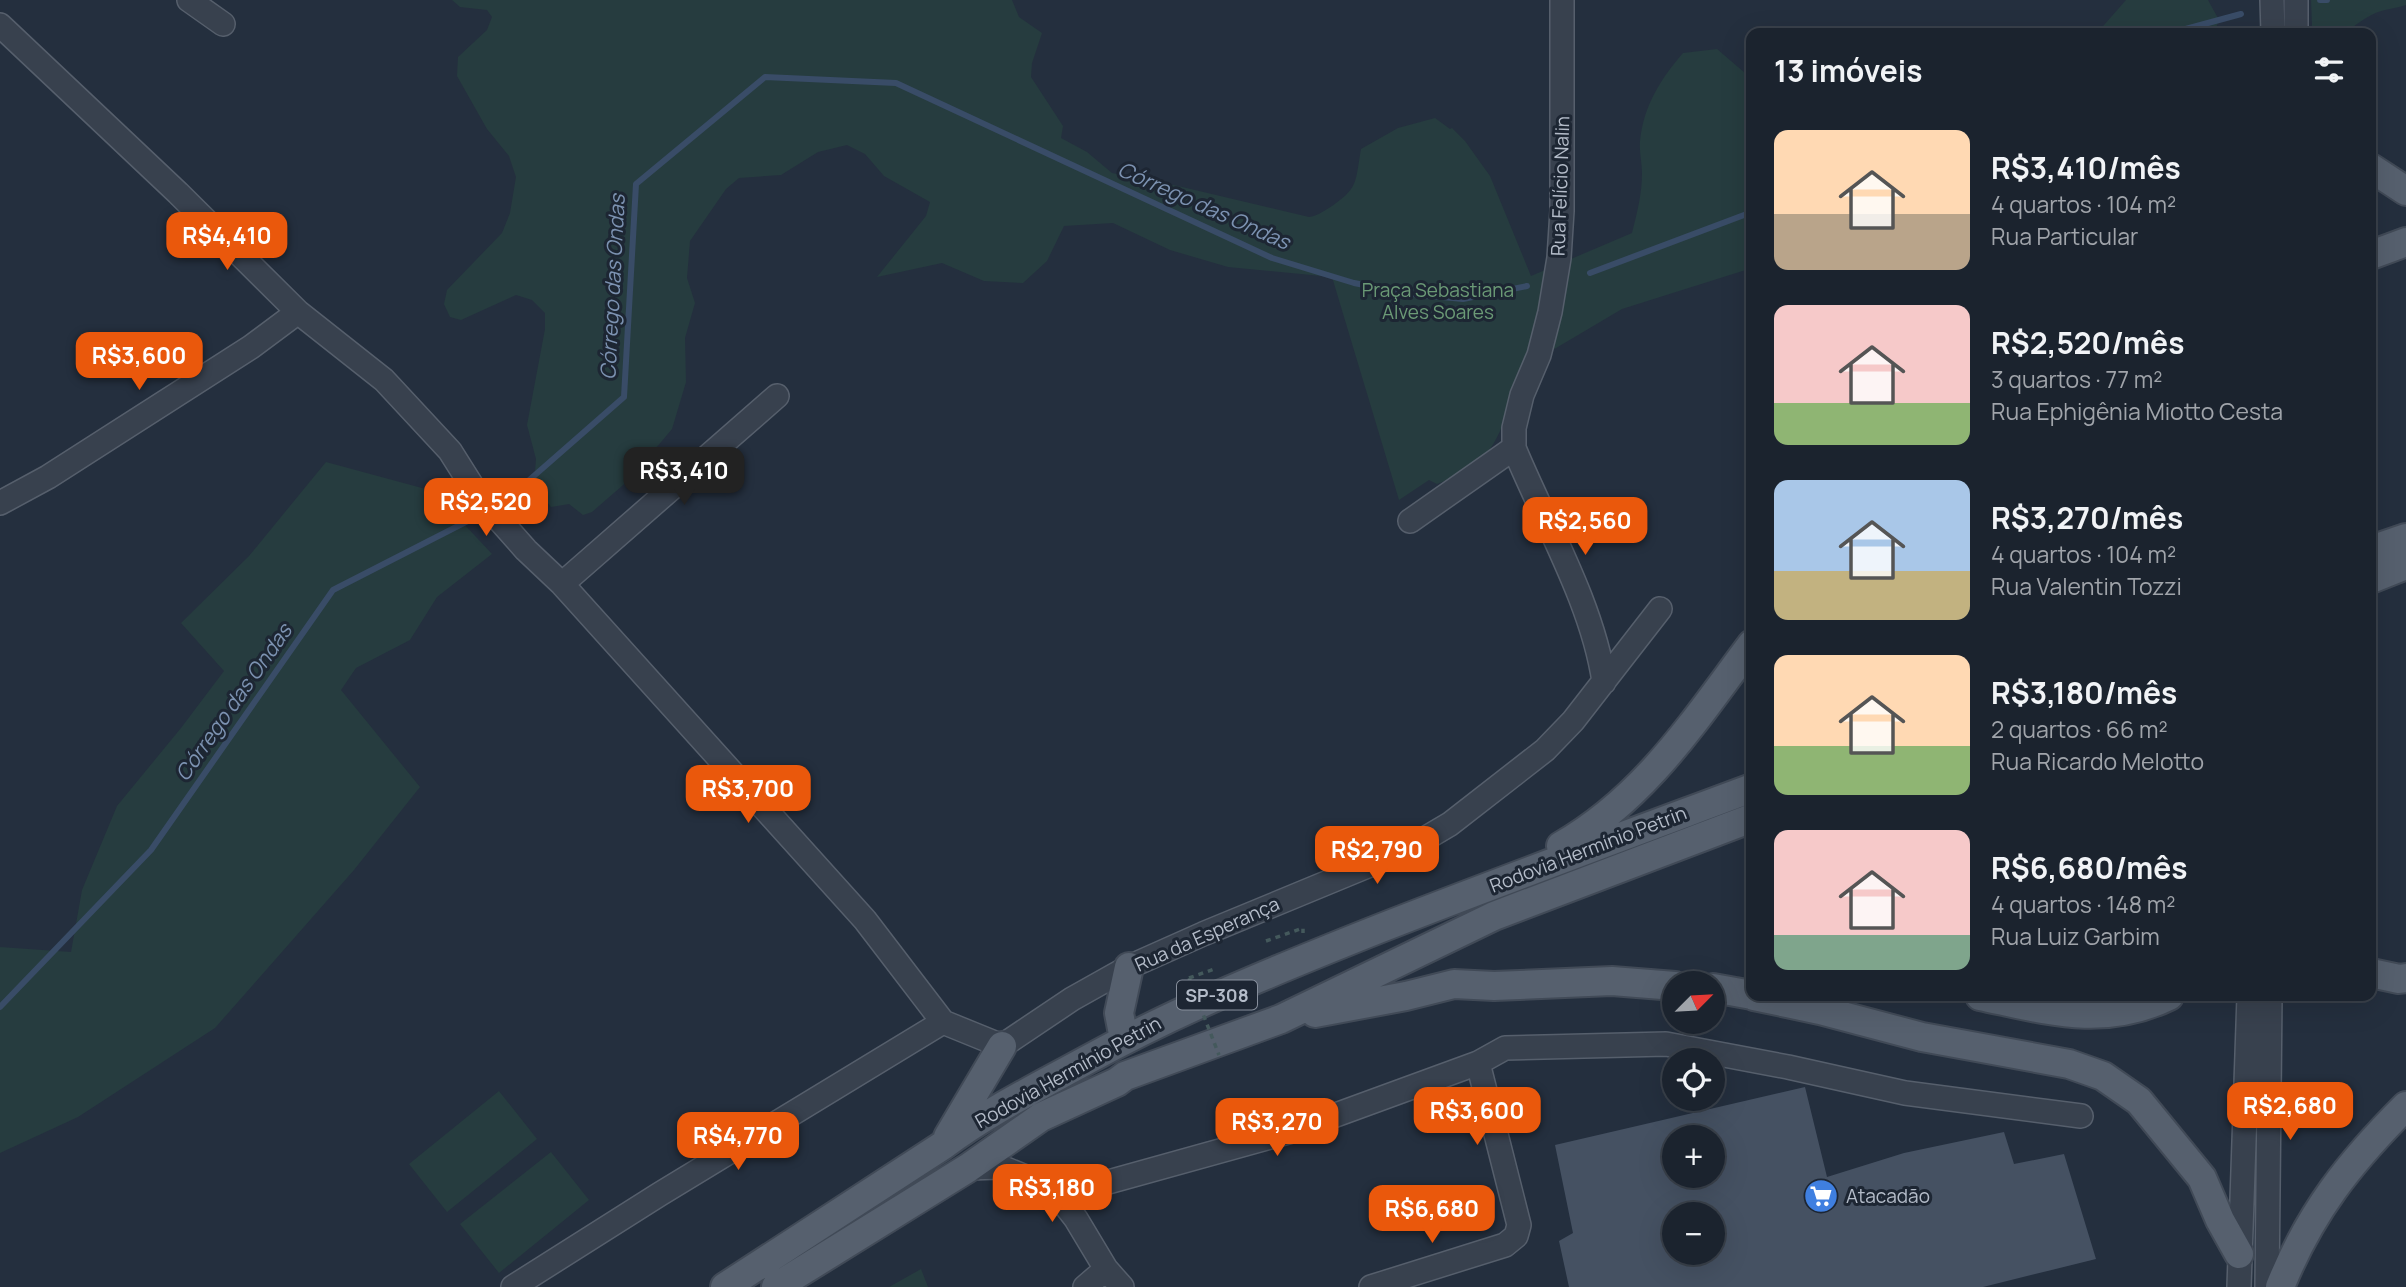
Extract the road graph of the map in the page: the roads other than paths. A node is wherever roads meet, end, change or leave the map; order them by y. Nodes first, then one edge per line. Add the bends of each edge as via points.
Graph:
1 (189, 0) edge
2 (1562, 0) edge
3 (2272, 0) edge
4 (2296, 0) edge
5 (223, 24) dead end
6 (0, 25) edge
7 (2273, 28) edge
8 (2296, 28) edge
9 (2376, 170) edge
10 (2406, 191) edge
11 (2406, 242) edge
12 (2376, 254) edge
13 (298, 312) junction
14 (777, 397) dead end
15 (1514, 448) junction
16 (0, 503) edge
17 (1409, 521) dead end
18 (2406, 538) edge
19 (2376, 548) edge
20 (2406, 565) edge
21 (2376, 577) edge
22 (562, 584) junction
23 (2406, 585) edge
24 (2376, 589) edge
25 (1660, 609) dead end
26 (1746, 652) edge
27 (1604, 682) junction
28 (1746, 790) edge
29 (1746, 820) edge
30 (1429, 909) junction
31 (1129, 967) junction
32 (2376, 974) edge
33 (2406, 978) edge
34 (1662, 985) edge
35 (1726, 990) edge
36 (1746, 994) edge
37 (1780, 1001) edge
38 (2006, 1001) edge
39 (2158, 1001) edge
40 (2249, 1001) edge
41 (2270, 1001) edge
42 (1281, 1019) junction
43 (943, 1022) junction
44 (1124, 1039) junction
45 (1002, 1046) junction
46 (1478, 1063) junction
47 (2406, 1106) edge
48 (2081, 1116) dead end
49 (942, 1146) junction
50 (968, 1168) junction
51 (1058, 1196) junction
52 (1106, 1269) junction
53 (2238, 1276) edge
54 (513, 1287) edge
55 (724, 1287) edge
56 (776, 1287) edge
57 (1085, 1287) edge
58 (1122, 1287) edge
59 (1371, 1287) edge
60 (2267, 1287) edge
61 (2280, 1287) edge

1 - 5 street
2 - 15 street, Rua Felício Nalin via 1559,258 1539,355 1514,428
3 - 7 street
4 - 8 street
6 - 13 street
9 - 10 main road
11 - 12 main road
13 - 16 street via 48,477
13 - 22 street via 384,380 450,451 479,497
14 - 22 street
15 - 17 street
15 - 27 street via 1590,625
18 - 19 main road
20 - 21 main road
22 - 43 street via 864,920
23 - 24 main road
25 - 27 street, Rua da Esperança
26 - 30 main road via 1665,759 1590,829
27 - 31 street, Rua da Esperança via 1545,750 1450,824 1406,850
28 - 30 main road, Rodovia Hermínio Petrin / SP-308
29 - 42 main road, Rodovia Hermínio Petrin / SP-308 via 1494,916
30 - 44 main road, Rodovia Hermínio Petrin / SP-308 via 1273,971
31 - 44 main road via 1119,1013
31 - 45 street, Rua da Esperança
32 - 33 main road
34 - 42 main road via 1612,981 1454,984
35 - 36 main road
37 - 53 main road via 1922,1037 2069,1064 2103,1076 2139,1101 2202,1178
38 - 39 main road via 2079,1015 2118,1014
40 - 53 street
41 - 60 street
42 - 50 main road, Rodovia Hermínio Petrin / SP-308 via 1125,1076 1041,1117
43 - 45 street
43 - 54 street
44 - 49 main road, Rodovia Hermínio Petrin / SP-308 via 970,1125
45 - 49 main road
46 - 48 street via 1505,1048 1666,1044 1905,1093
46 - 51 street via 1292,1131
46 - 59 street via 1519,1225 1513,1240
47 - 61 main road via 2364,1148 2331,1191 2302,1238
49 - 55 main road, Rodovia Hermínio Petrin / SP-308
50 - 51 street via 1001,1167
50 - 56 main road, Rodovia Hermínio Petrin / SP-308
51 - 52 street
52 - 57 street
52 - 58 street

